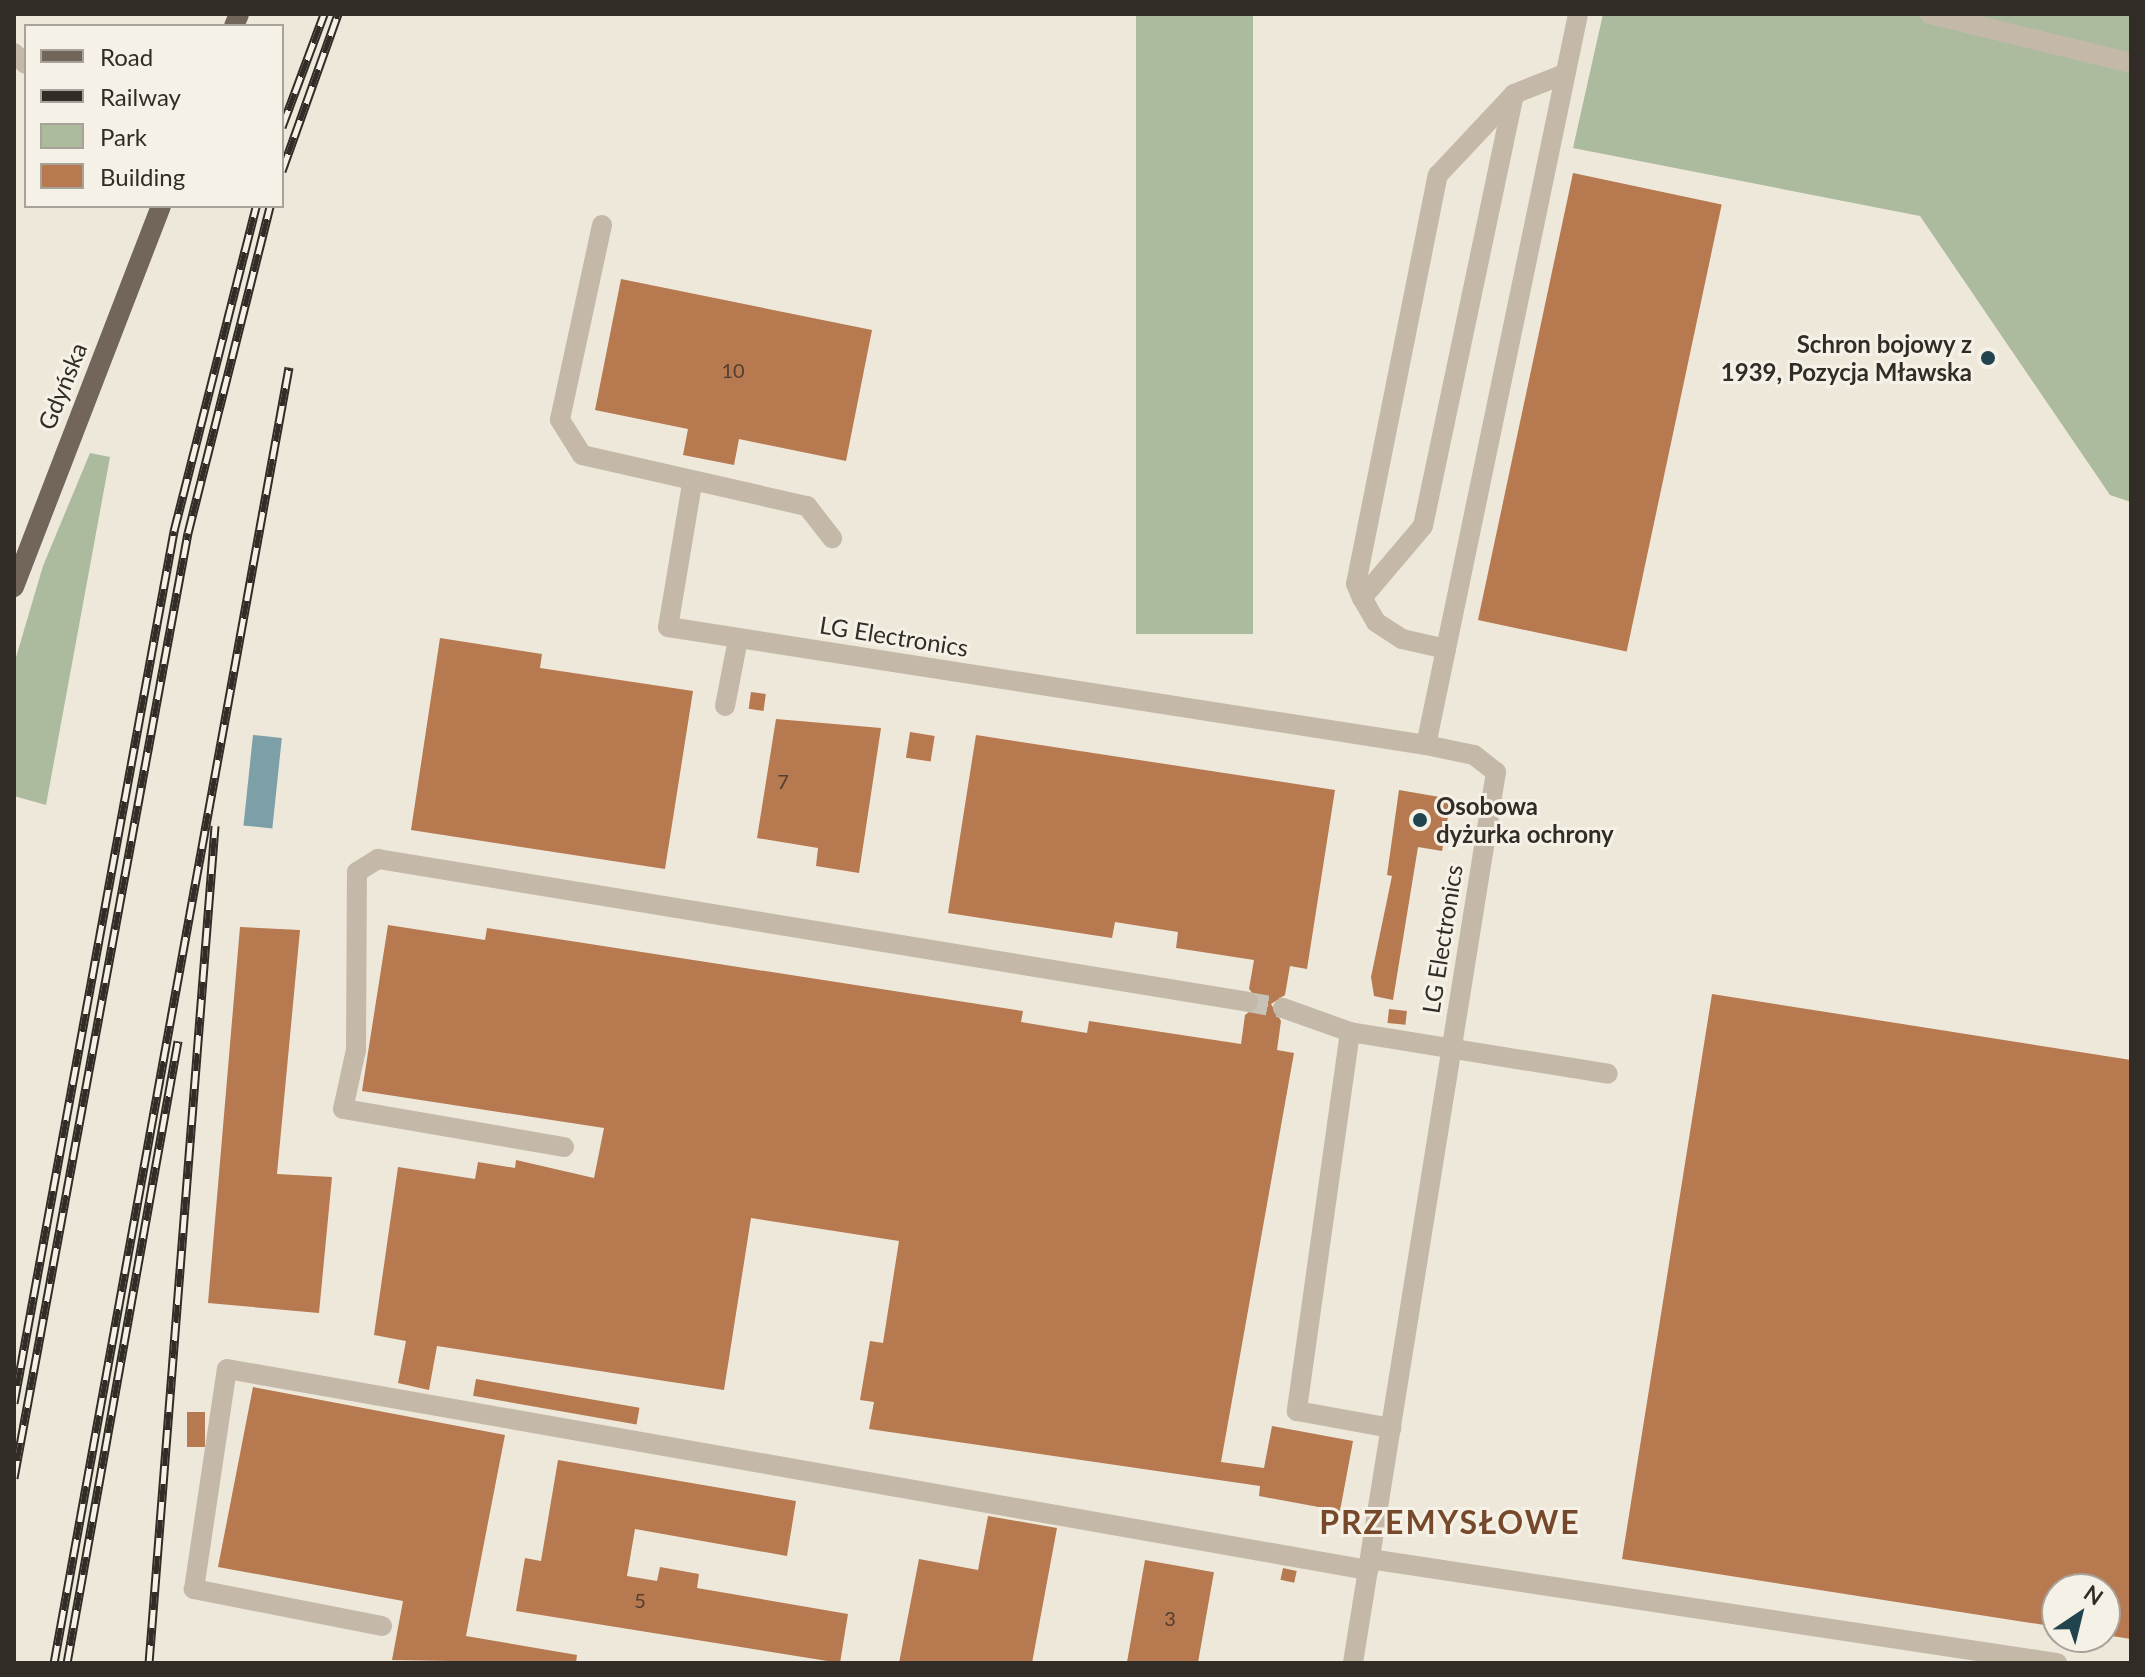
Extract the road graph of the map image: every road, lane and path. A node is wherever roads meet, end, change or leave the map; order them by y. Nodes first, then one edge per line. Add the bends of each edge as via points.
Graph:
1 (1578, 14) edge
2 (1930, 14) edge
3 (2131, 63) edge
4 (1562, 75) junction
5 (1514, 94) junction
6 (160, 208) edge
7 (602, 225) dead end
8 (692, 484) junction
9 (832, 538) dead end
10 (14, 587) edge
11 (1362, 598) junction
12 (738, 639) junction
13 (1446, 649) junction
14 (725, 706) dead end
15 (1426, 745) junction
16 (1248, 1002) tunnel mouth
17 (1283, 1008) tunnel mouth
18 (1350, 1032) junction
19 (1450, 1050) junction
20 (1608, 1074) dead end
21 (564, 1147) dead end
22 (1391, 1428) junction
23 (1369, 1564) junction
24 (382, 1626) dead end
25 (1353, 1663) edge
26 (2057, 1663) edge

1 - 4 street
2 - 3 street
4 - 5 street
4 - 13 street
5 - 11 street via 1423,526
5 - 11 street via 1438,175 1356,584
6 - 10 main road, Gdyńska
7 - 8 street via 560,420 582,455
8 - 9 street via 807,506
8 - 12 street, LG Electronics via 668,627
11 - 13 street via 1376,622 1402,639
12 - 14 street
12 - 15 street, LG Electronics
13 - 15 street
15 - 19 street, LG Electronics via 1474,755 1496,772
16 - 21 street via 378,859 357,872 356,1050 343,1109
17 - 18 street
18 - 19 street
18 - 22 street via 1297,1411
19 - 20 street
19 - 22 street, LG Electronics
22 - 23 street, LG Electronics
23 - 24 street via 227,1369 194,1589
23 - 25 street, LG Electronics
23 - 26 street

